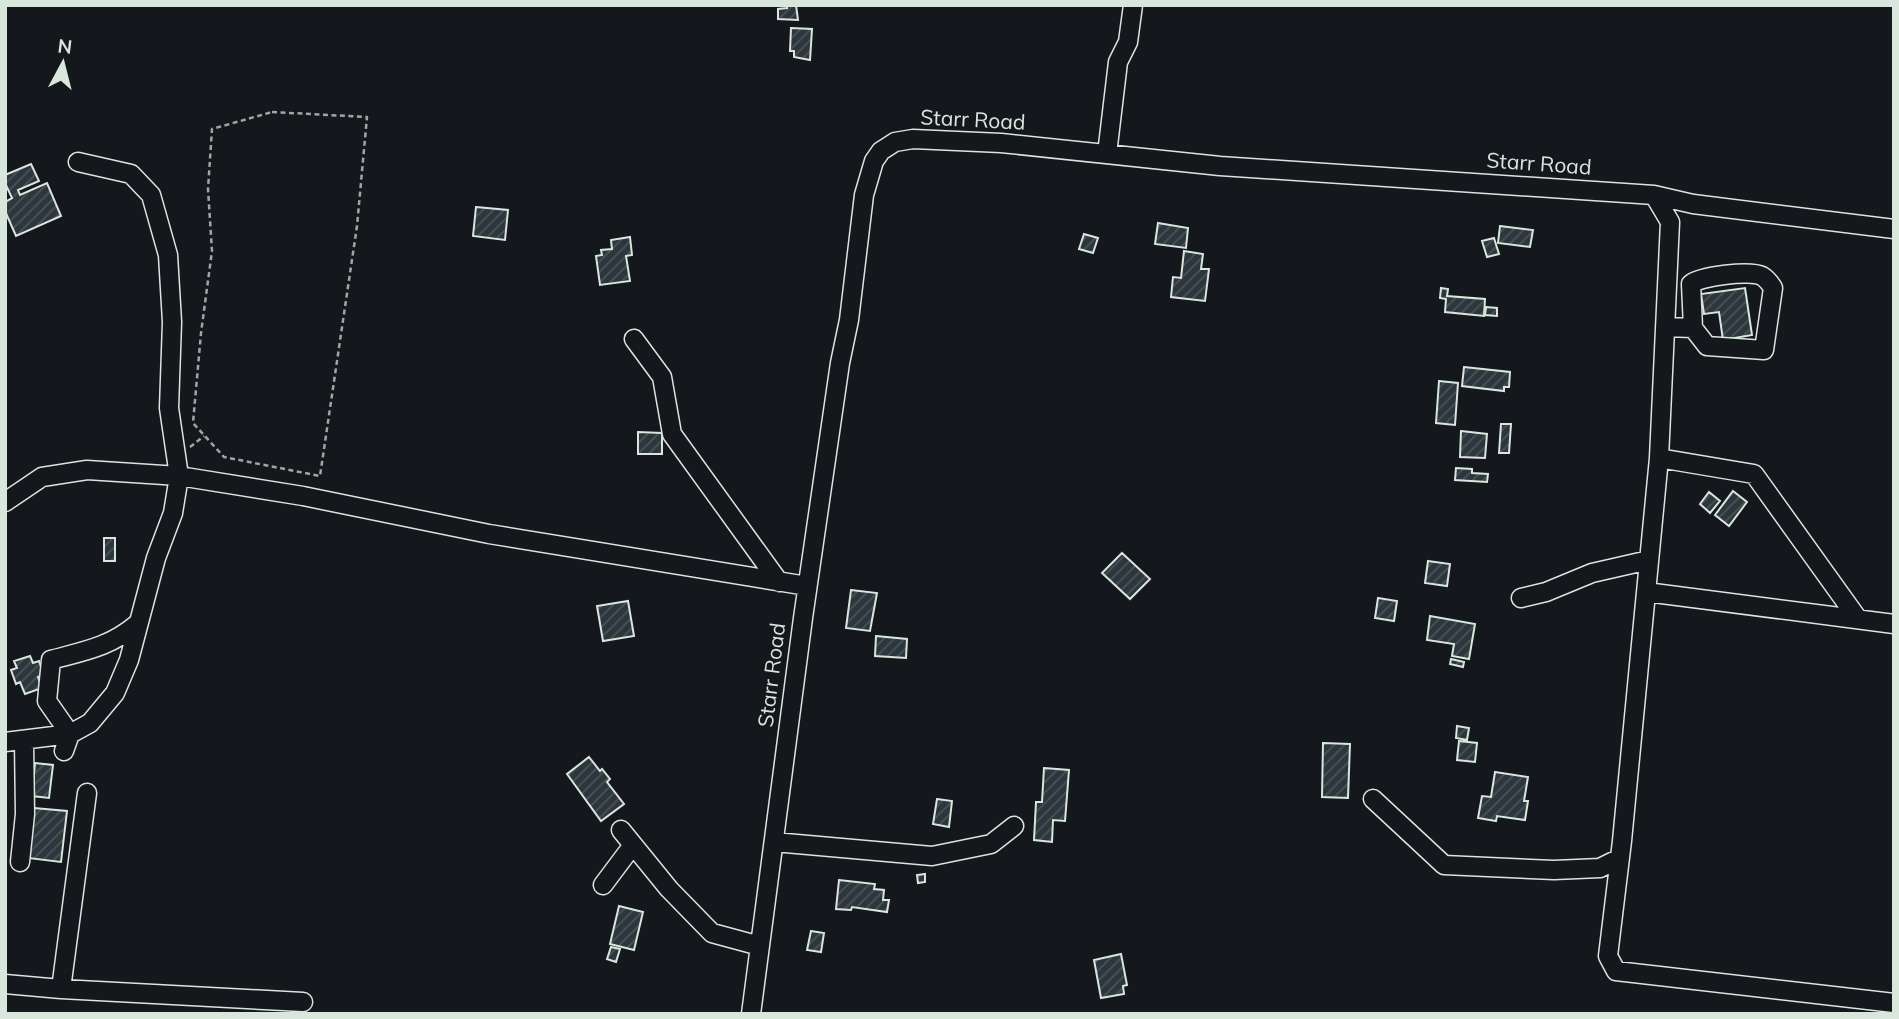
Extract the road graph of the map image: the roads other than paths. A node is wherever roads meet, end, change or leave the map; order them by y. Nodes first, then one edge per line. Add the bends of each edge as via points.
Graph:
1 (1133, 5) edge
2 (1107, 154) junction
3 (78, 162) dead end
4 (1654, 195) junction
5 (1894, 229) edge
6 (1665, 327) junction
7 (1693, 328) junction
8 (634, 339) dead end
9 (1659, 458) junction
10 (179, 475) junction
11 (5, 502) edge
12 (1649, 560) junction
13 (779, 582) junction
14 (807, 586) junction
15 (1646, 592) junction
16 (1521, 598) dead end
17 (1858, 619) junction
18 (137, 624) junction
19 (1894, 624) edge
20 (70, 734) junction
21 (24, 741) junction
22 (5, 742) edge
23 (64, 751) dead end
24 (87, 793) dead end
25 (1373, 799) dead end
26 (1014, 826) dead end
27 (621, 830) dead end
28 (774, 842) junction
29 (633, 845) junction
30 (1620, 858) junction
31 (20, 862) dead end
32 (603, 884) dead end
33 (760, 946) junction
34 (5, 984) edge
35 (61, 989) junction
36 (303, 1002) dead end
37 (1894, 1003) edge
38 (751, 1014) edge

1 - 2 street via 1128,42 1118,62
2 - 4 street, Starr Road via 1220,166
2 - 14 street, Starr Road via 913,139 895,142 874,161 864,195
3 - 10 street via 131,174 151,195 168,255 172,322 169,408
4 - 5 street, Starr Road
4 - 6 street via 1670,222
6 - 7 street
6 - 9 street
7 - 7 street via 1707,346 1764,351 1773,288 1759,274 1696,279 1690,294
8 - 13 street via 662,377 672,434
9 - 12 street
9 - 17 street via 1754,474
10 - 11 street via 88,470 42,477
10 - 13 street via 489,534
10 - 18 street via 173,513
12 - 15 street
12 - 16 street via 1592,573
13 - 14 street
14 - 28 street, Starr Road
15 - 17 street
15 - 30 street
17 - 19 street
18 - 20 street via 115,693 90,723
18 - 20 street via 121,638 51,660 47,701
20 - 21 street
20 - 23 street
21 - 22 street
21 - 31 street
24 - 35 street
25 - 30 street via 1444,865 1589,869
26 - 28 street via 991,844 932,856
27 - 29 street
28 - 33 street, Starr Road
29 - 32 street
29 - 33 street via 712,933
30 - 37 street via 1608,956 1616,971
33 - 38 street, Starr Road
34 - 35 street
35 - 36 street

